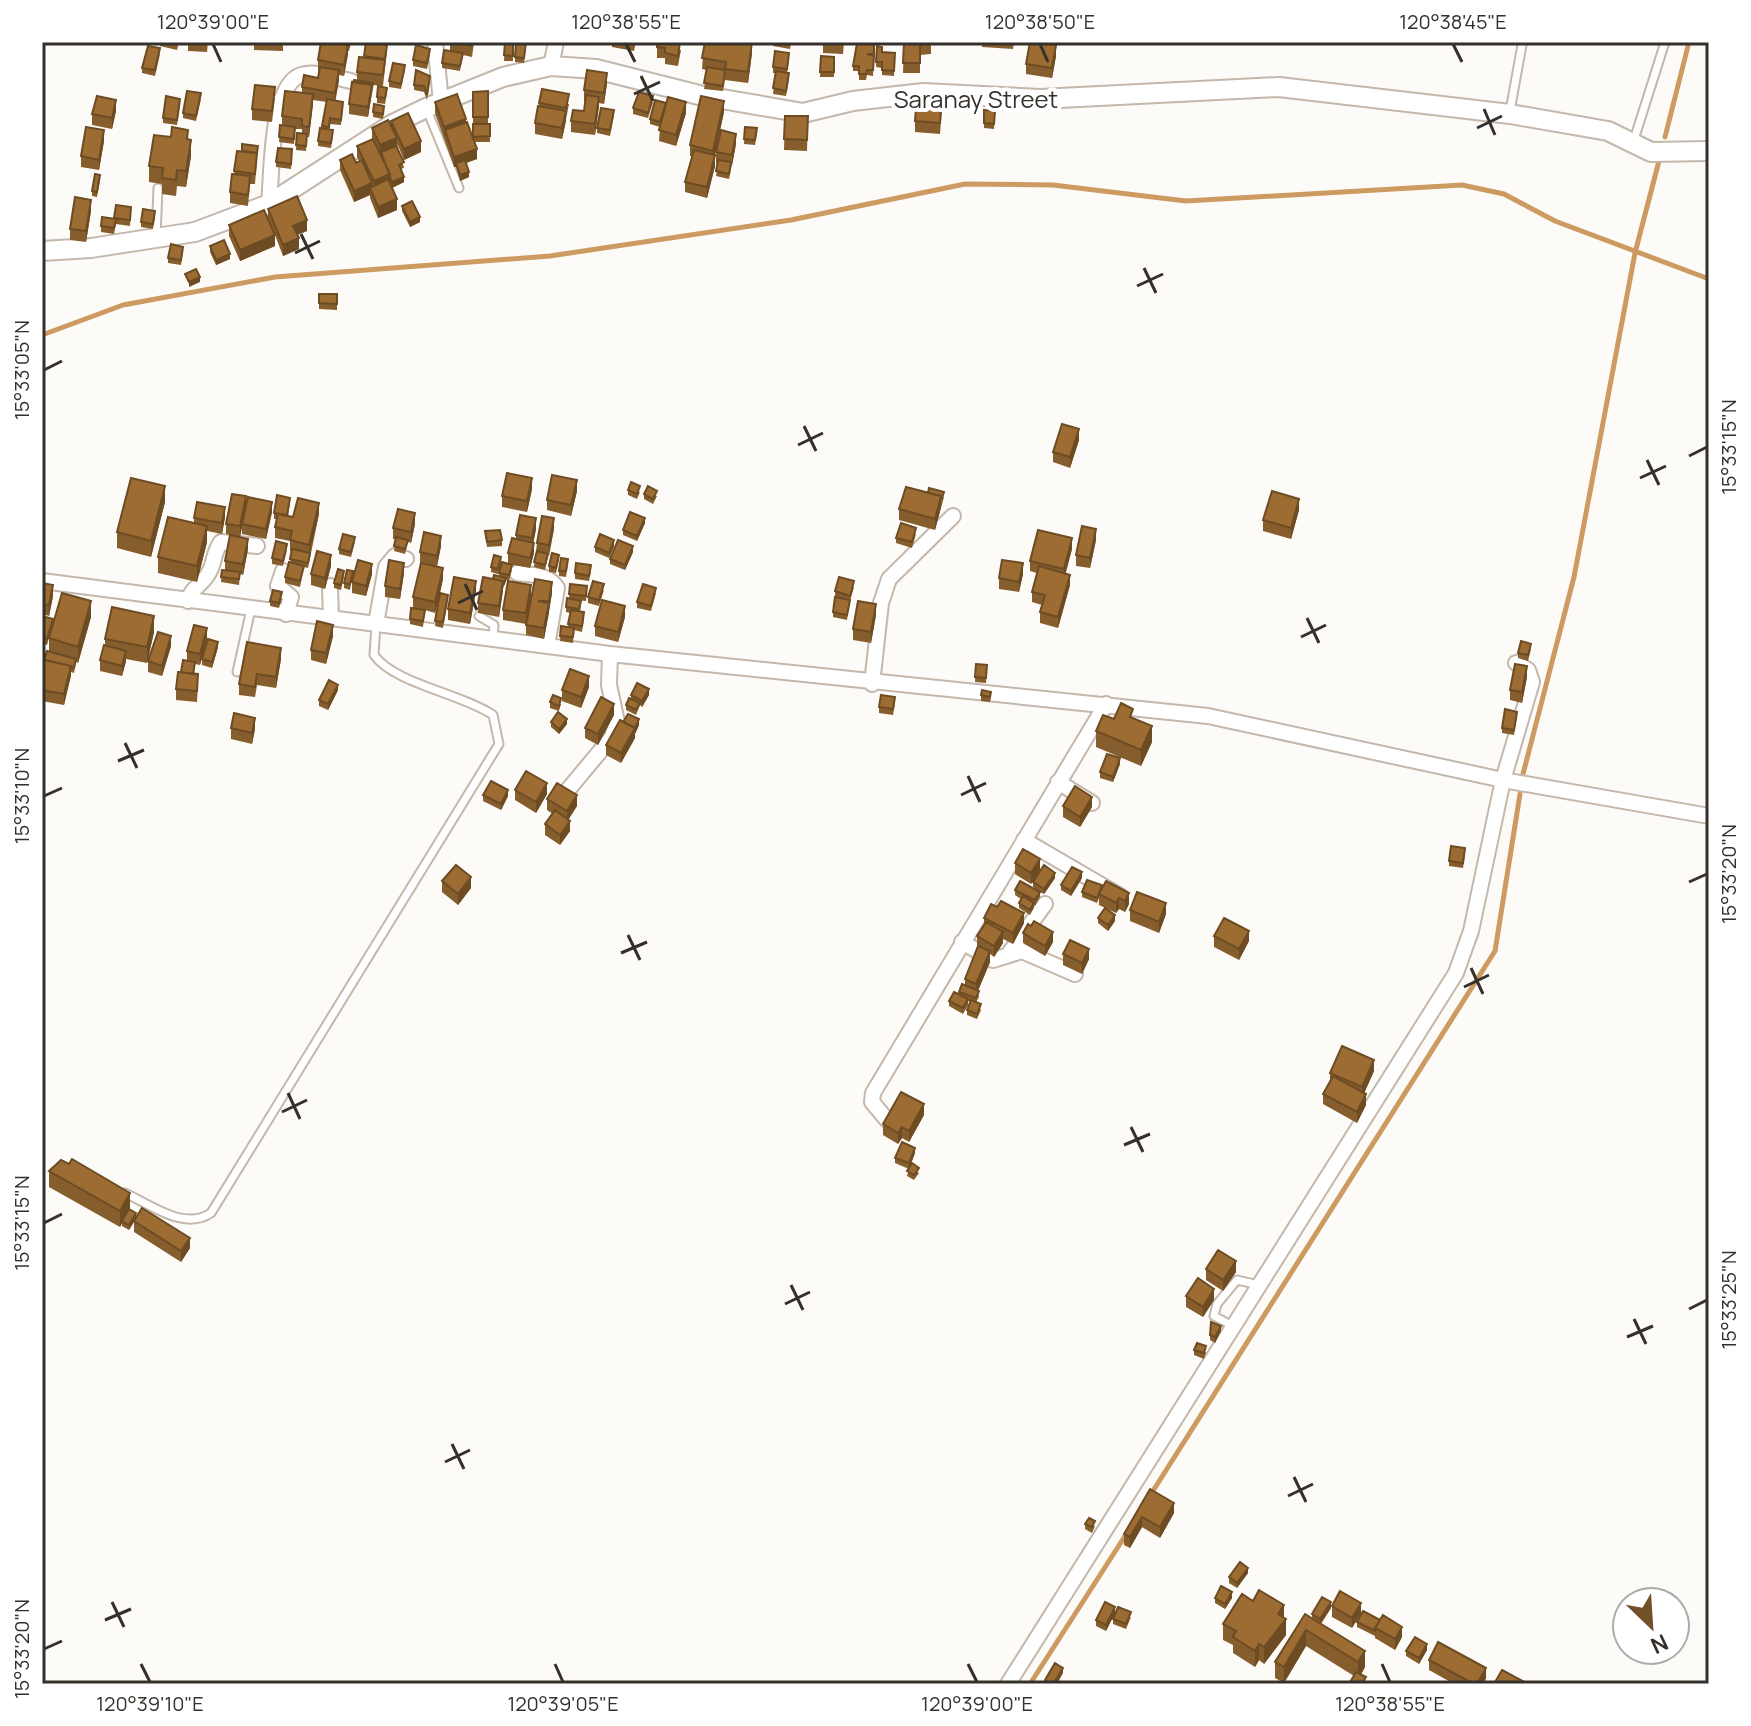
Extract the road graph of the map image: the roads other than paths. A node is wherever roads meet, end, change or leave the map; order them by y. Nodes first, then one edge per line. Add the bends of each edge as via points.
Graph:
1 (435, 42) edge
2 (556, 42) edge
3 (1665, 42) edge
4 (1522, 45) dead end
5 (551, 66) junction
6 (351, 81) edge
7 (433, 105) junction
8 (1510, 114) junction
9 (371, 137) junction
10 (1632, 145) junction
11 (1709, 151) edge
12 (379, 157) edge
13 (158, 188) dead end
14 (459, 188) dead end
15 (269, 204) junction
16 (156, 240) junction
17 (42, 251) edge
18 (953, 516) dead end
19 (257, 546) dead end
20 (406, 559) dead end
21 (283, 571) edge
22 (517, 573) dead end
23 (42, 581) edge
24 (330, 586) dead end
25 (188, 601) junction
26 (251, 609) junction
27 (286, 614) junction
28 (479, 616) dead end
29 (331, 619) junction
30 (376, 624) junction
31 (493, 639) junction
32 (547, 646) junction
33 (610, 654) junction
34 (1516, 663) edge
35 (237, 672) dead end
36 (872, 684) junction
37 (1106, 704) junction
38 (1503, 780) junction
39 (1058, 782) junction
40 (567, 791) edge
41 (1092, 803) edge
42 (1709, 816) edge
43 (1024, 840) junction
44 (1002, 876) junction
45 (1018, 886) edge
46 (1129, 902) edge
47 (1045, 904) dead end
48 (962, 942) junction
49 (1010, 952) junction
50 (1075, 974) dead end
51 (887, 1120) edge
52 (115, 1189) edge
53 (1259, 1285) junction
54 (1233, 1326) junction
55 (1008, 1684) edge

1 - 7 street
2 - 5 street
3 - 10 lane
4 - 8 lane
5 - 7 street, Saranay Street via 503,77
5 - 8 street, Saranay Street via 596,69 699,95 803,113 923,93 1040,99 1279,87
6 - 15 street via 309,73 288,84 279,99
7 - 9 street, Saranay Street
7 - 14 lane
8 - 10 street, Saranay Street via 1608,131
9 - 12 street
9 - 15 street, Saranay Street
10 - 11 street, Saranay Street via 1651,152
13 - 16 lane
15 - 16 street, Saranay Street via 195,232
16 - 17 street, Saranay Street
18 - 36 street via 889,579 881,603
19 - 25 street via 221,542 211,569
20 - 30 street via 395,556 386,567
21 - 27 street via 278,586 291,597
22 - 32 street via 541,576 557,588
23 - 25 street
24 - 29 street
25 - 26 street
26 - 27 street
26 - 35 lane
27 - 29 street
28 - 31 lane via 491,620
29 - 30 street
30 - 31 street
30 - 52 lane via 374,655 383,668 483,708 493,715 499,744 211,1213 198,1221 184,1220
31 - 32 street
32 - 33 street
33 - 36 street
33 - 40 street via 609,685 617,722 612,737
34 - 38 street via 1528,670 1532,682
36 - 37 street
37 - 38 street via 1208,716
37 - 39 street
38 - 42 street
38 - 53 street via 1471,931 1456,973
39 - 41 street
39 - 43 street
43 - 44 street
43 - 46 street
44 - 45 street
44 - 48 street
47 - 49 street
48 - 49 street via 993,960
48 - 51 street via 873,1093 872,1102
49 - 50 street via 1032,954
53 - 54 street
53 - 54 lane via 1237,1280 1217,1304 1214,1316
54 - 55 street

